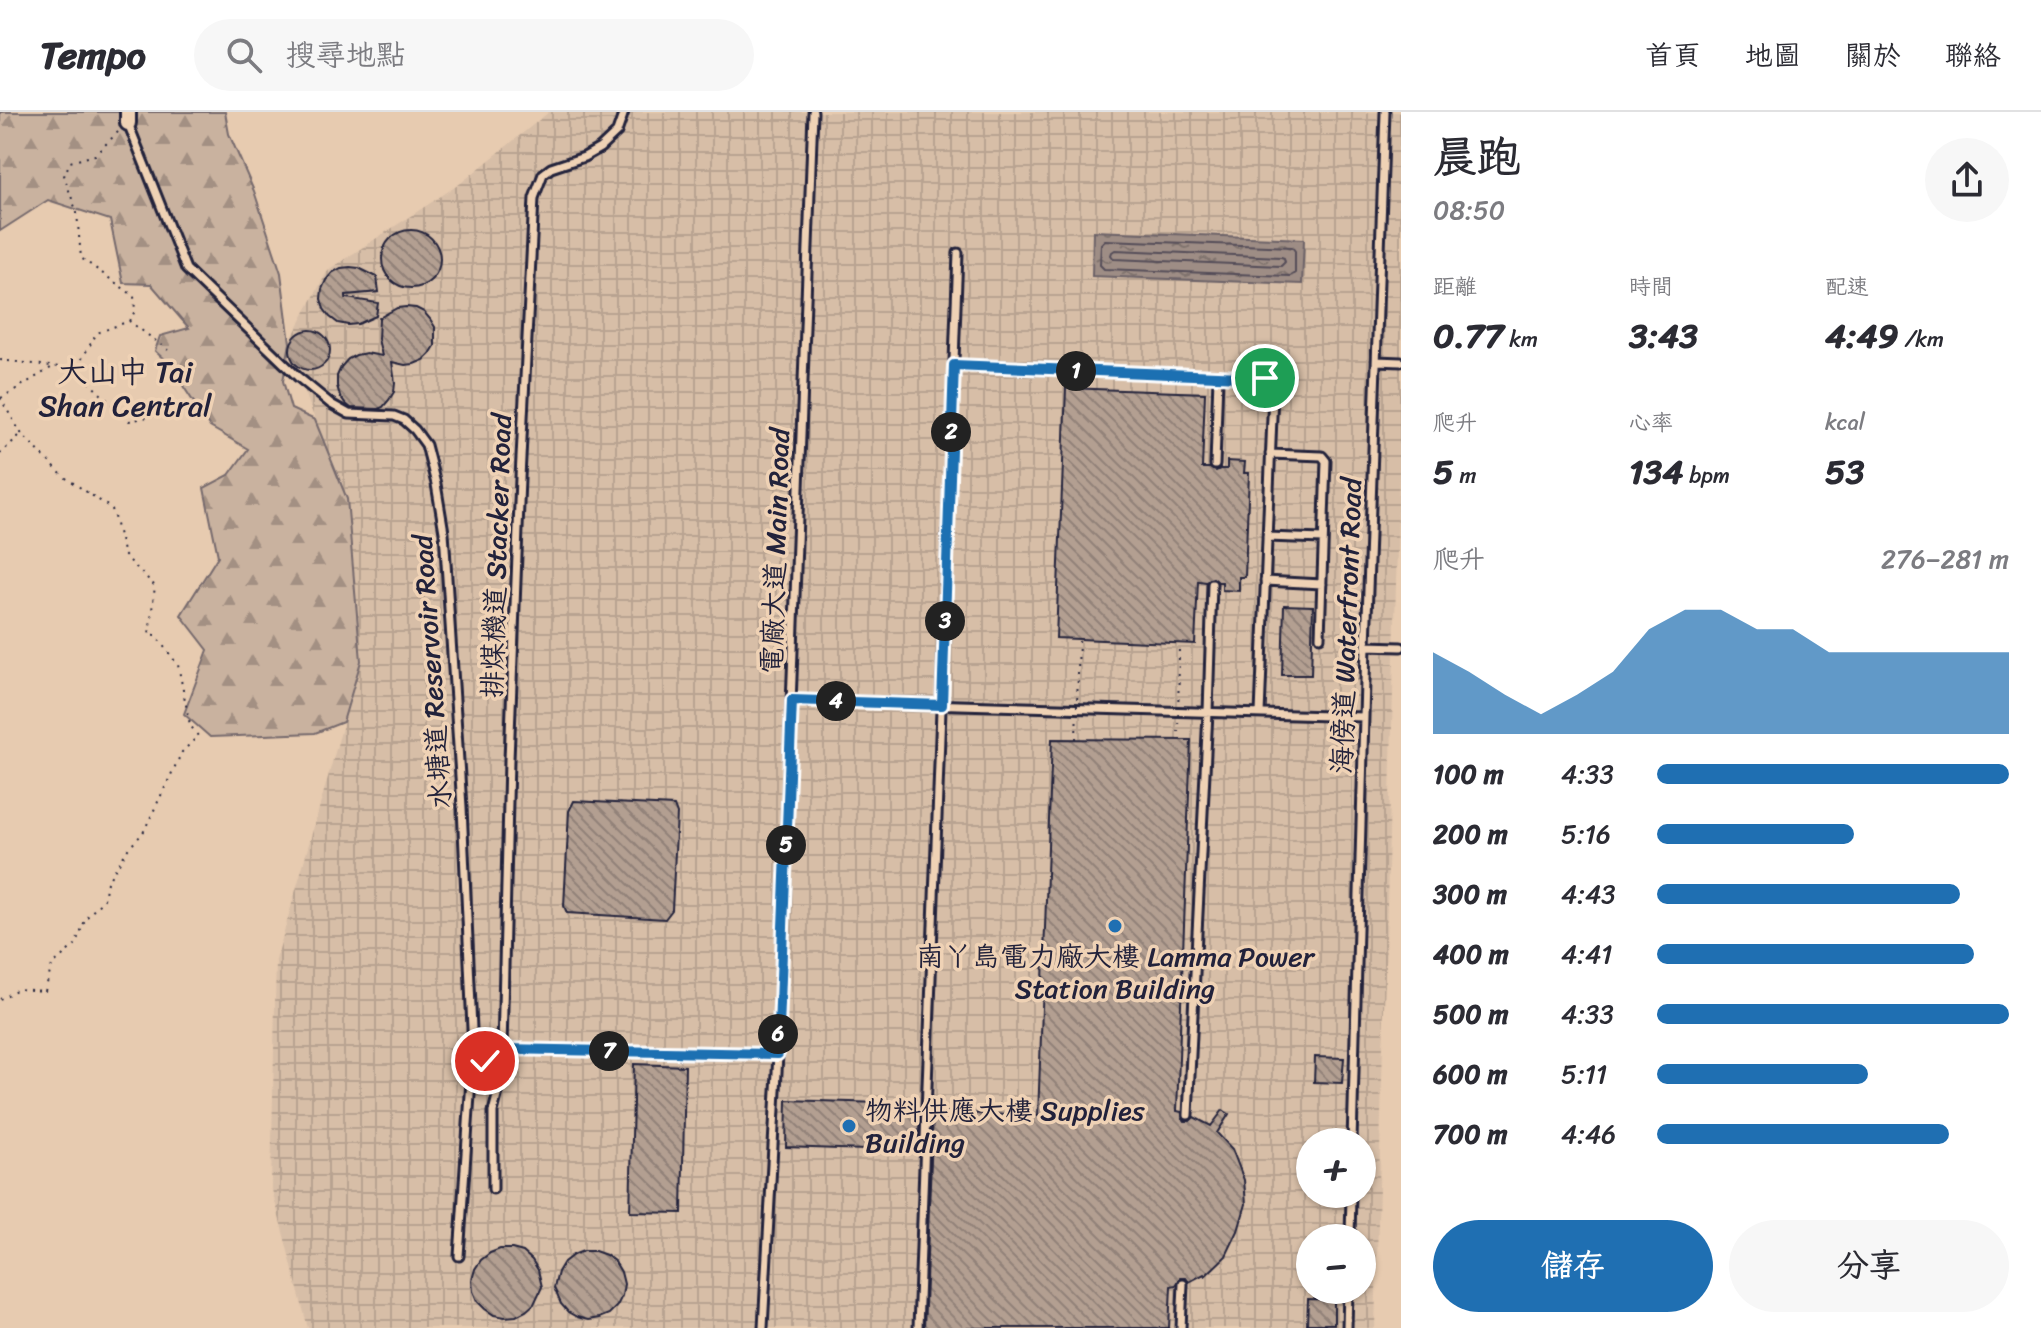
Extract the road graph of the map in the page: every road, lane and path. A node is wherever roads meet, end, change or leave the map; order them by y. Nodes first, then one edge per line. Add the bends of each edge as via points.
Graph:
1 (624, 112) edge
2 (813, 112) edge
3 (1385, 112) edge
4 (128, 117) edge
5 (958, 253) dead end
6 (129, 321) junction
7 (168, 350) dead end
8 (0, 360) edge
9 (1377, 361) junction
10 (1401, 362) edge
11 (954, 365) junction
12 (54, 367) junction
13 (76, 369) junction
14 (1218, 377) junction
15 (0, 398) edge
16 (163, 414) dead end
17 (21, 433) junction
18 (0, 454) edge
19 (1270, 454) junction
20 (1215, 465) dead end
21 (1267, 537) junction
22 (1323, 539) junction
23 (1265, 581) junction
24 (1212, 584) dead end
25 (1322, 584) junction
26 (1320, 637) dead end
27 (1079, 639) dead end
28 (1179, 643) dead end
29 (1366, 646) junction
30 (1401, 647) edge
31 (792, 700) junction
32 (942, 705) junction
33 (1208, 712) junction
34 (1260, 714) junction
35 (1364, 717) junction
36 (1076, 739) dead end
37 (1178, 740) dead end
38 (0, 999) edge
39 (502, 1049) junction
40 (473, 1051) junction
41 (778, 1054) junction
42 (1188, 1115) dead end
43 (1352, 1128) edge
44 (493, 1189) dead end
45 (459, 1256) dead end
46 (1183, 1284) dead end
47 (1348, 1304) edge
48 (763, 1328) edge
49 (918, 1328) edge
50 (1181, 1328) edge
51 (1347, 1328) edge

1 - 39 lane, 排煤機道 Stacker Road via 617,132 600,148 543,174 534,198
2 - 31 lane, 電廠大道 Main Road
3 - 9 lane, 海傍道 Waterfront Road
4 - 6 path via 95,155 70,162 64,176 77,213 81,258 134,296
4 - 40 lane, 水塘道 Reservoir Road via 186,269 331,404 349,414 404,420 426,445 444,532
5 - 11 lane
6 - 7 path
6 - 13 path via 97,333
8 - 12 path
9 - 10 lane
9 - 29 lane, 海傍道 Waterfront Road
11 - 14 lane
11 - 32 lane
12 - 13 path
12 - 15 path
13 - 16 path via 129,421
14 - 19 lane via 1265,378 1273,385
14 - 20 lane
15 - 17 path
17 - 18 path
17 - 38 path via 63,476 112,509 124,555 155,586 149,634 178,665 190,725 198,736 182,752 143,833 107,882 104,899 86,918 75,945 52,965 45,991 18,989
19 - 21 lane
19 - 22 lane via 1325,457
21 - 22 lane
21 - 23 lane
22 - 25 lane
23 - 25 lane
23 - 34 lane
24 - 33 lane
25 - 26 lane
27 - 36 path, bridge
28 - 37 path, bridge
29 - 30 lane
29 - 35 lane, 海傍道 Waterfront Road
31 - 32 lane
31 - 41 lane, 電廠大道 Main Road
32 - 33 lane
32 - 49 lane
33 - 34 lane
33 - 42 lane
34 - 35 lane
35 - 43 lane, 海傍道 Waterfront Road
39 - 40 lane via 485,1061
39 - 41 lane
39 - 44 lane, 排煤機道 Stacker Road via 493,1112
40 - 45 lane, 水塘道 Reservoir Road
41 - 48 lane, 電廠大道 Main Road
46 - 50 lane
47 - 51 lane

